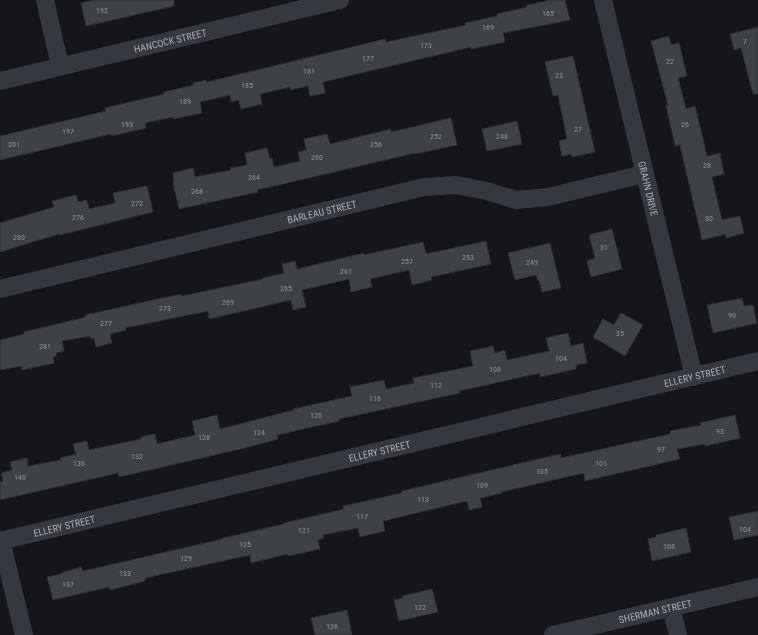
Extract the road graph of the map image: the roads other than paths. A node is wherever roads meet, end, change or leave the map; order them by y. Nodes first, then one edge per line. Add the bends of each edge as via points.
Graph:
1 (45, 0) edge
2 (340, 0) edge
3 (603, 0) edge
4 (60, 66) junction
5 (0, 81) edge
6 (644, 174) junction
7 (0, 289) edge
8 (758, 361) edge
9 (694, 377) junction
10 (0, 540) edge
11 (758, 587) edge
12 (671, 608) junction
13 (24, 635) edge
14 (553, 635) edge
15 (678, 635) edge

1 - 4 street
2 - 4 street, HANCOCK STREET
3 - 6 street, GRAHN DRIVE
4 - 5 street, HANCOCK STREET
6 - 7 street, BARLEAU STREET via 548,197 516,200 456,185 424,187
6 - 9 street, GRAHN DRIVE
8 - 9 street, ELLERY STREET
9 - 10 street, ELLERY STREET
10 - 13 street
11 - 12 street, SHERMAN STREET
12 - 14 street, SHERMAN STREET
12 - 15 street

